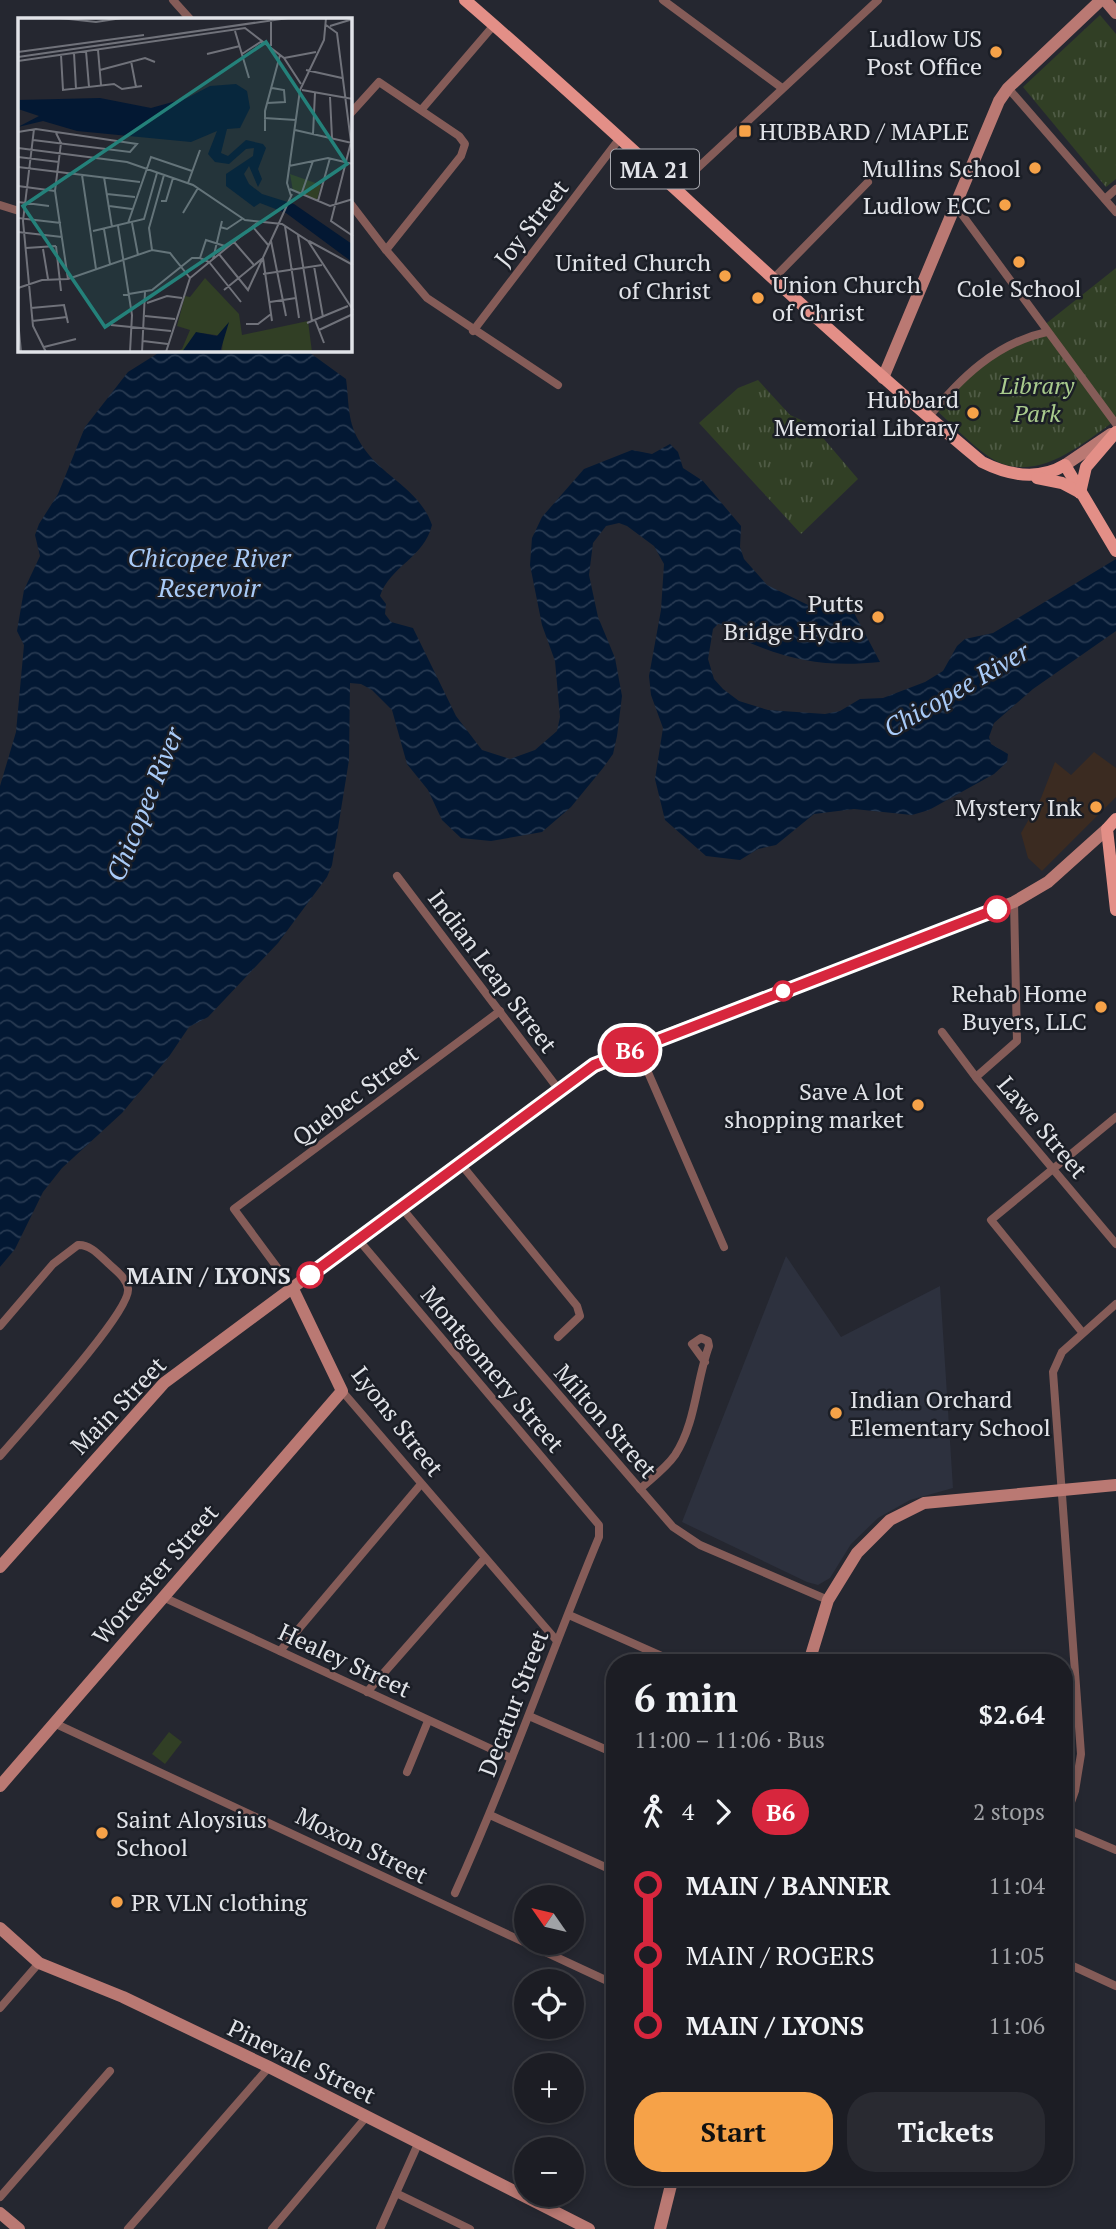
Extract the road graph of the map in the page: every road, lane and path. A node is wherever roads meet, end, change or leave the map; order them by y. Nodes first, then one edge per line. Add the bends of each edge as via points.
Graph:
1 (173, 0) edge
2 (465, 0) edge
3 (663, 0) edge
4 (878, 0) edge
5 (1103, 0) edge
6 (1116, 13) edge
7 (189, 18) edge
8 (494, 25) junction
9 (782, 88) junction
10 (1007, 89) junction
11 (422, 109) junction
12 (352, 112) edge
13 (620, 138) junction
14 (868, 182) dead end
15 (676, 188) junction
16 (1116, 189) edge
17 (1105, 199) junction
18 (0, 205) edge
19 (955, 205) junction
20 (352, 206) edge
21 (18, 211) edge
22 (1116, 212) edge
23 (386, 250) junction
24 (774, 278) junction
25 (473, 331) junction
26 (1047, 331) junction
27 (883, 378) junction
28 (558, 385) dead end
29 (928, 418) junction
30 (1116, 424) edge
31 (1116, 431) edge
32 (1065, 465) junction
33 (1019, 475) junction
34 (1080, 493) junction
35 (1116, 551) edge
36 (1111, 824) edge
37 (1115, 866) edge
38 (397, 876) dead end
39 (1014, 902) junction
40 (1116, 910) edge
41 (500, 1012) junction
42 (942, 1032) dead end
43 (637, 1047) junction
44 (976, 1077) junction
45 (559, 1090) junction
46 (1116, 1117) edge
47 (460, 1163) junction
48 (1053, 1168) junction
49 (401, 1207) junction
50 (234, 1209) joint
51 (357, 1238) junction
52 (1116, 1244) edge
53 (724, 1247) dead end
54 (293, 1289) junction
55 (1116, 1304) edge
56 (0, 1326) edge
57 (1082, 1332) junction
58 (558, 1337) dead end
59 (705, 1362) dead end
60 (342, 1391) junction
61 (0, 1456) edge
62 (421, 1484) junction
63 (1116, 1485) edge
64 (640, 1489) junction
65 (1061, 1490) junction
66 (599, 1526) joint
67 (484, 1559) junction
68 (0, 1567) edge
69 (163, 1597) junction
70 (828, 1601) junction
71 (569, 1615) junction
72 (557, 1640) junction
73 (280, 1651) junction
74 (657, 1654) edge
75 (811, 1654) edge
76 (367, 1692) junction
77 (529, 1716) junction
78 (428, 1721) junction
79 (54, 1723) junction
80 (606, 1749) edge
81 (511, 1758) junction
82 (407, 1772) dead end
83 (0, 1786) edge
84 (1073, 1795) edge
85 (490, 1815) junction
86 (1073, 1832) edge
87 (1116, 1850) edge
88 (606, 1867) edge
89 (454, 1893) dead end
90 (0, 1928) edge
91 (39, 1963) junction
92 (1073, 1966) edge
93 (606, 1980) edge
94 (1116, 1986) edge
95 (0, 2008) edge
96 (269, 2067) junction
97 (110, 2071) dead end
98 (367, 2116) junction
99 (418, 2144) junction
100 (671, 2186) edge
101 (396, 2193) junction
102 (0, 2197) edge
103 (0, 2213) edge
104 (19, 2229) edge
105 (128, 2229) edge
106 (272, 2229) edge
107 (380, 2229) edge
108 (470, 2229) edge
109 (589, 2229) edge
110 (660, 2229) edge

1 - 7 street
2 - 8 main road, MA 21
3 - 9 street
4 - 9 street
5 - 6 main road
5 - 10 main road
8 - 11 street
8 - 13 main road, MA 21
9 - 15 street
10 - 17 street
10 - 19 main road
11 - 12 street via 379,82
11 - 23 street via 466,144
13 - 15 main road, MA 21
13 - 25 street, Joy Street
14 - 24 street
15 - 24 main road, MA 21
16 - 17 street
17 - 22 street
18 - 21 street
19 - 26 street
19 - 27 main road
20 - 23 street
23 - 25 street via 428,298
24 - 27 main road, MA 21
25 - 28 street
26 - 29 street via 1010,344 972,369
26 - 30 street
27 - 29 main road, MA 21
29 - 33 main road, MA 21 via 982,462
31 - 32 main road
31 - 34 main road via 1086,467
32 - 33 main road, MA 21
32 - 34 main road
33 - 34 main road via 1059,482
34 - 35 main road
36 - 37 main road
36 - 39 main road, Main Street via 1048,882
37 - 40 main road
38 - 41 street, Indian Leap Street
39 - 43 main road, Main Street
39 - 44 street via 1017,1041
41 - 45 street, Indian Leap Street
41 - 50 street, Quebec Street
42 - 44 street, Lawe Street
43 - 45 main road, Main Street via 594,1065
43 - 53 street
44 - 48 street, Lawe Street
45 - 47 main road, Main Street
46 - 48 street
47 - 49 main road, Main Street
47 - 58 street via 577,1306 580,1316
48 - 52 street, Lawe Street
48 - 57 street via 991,1220
49 - 51 main road, Main Street
49 - 64 street, Milton Street
50 - 54 street, Lyons Street
51 - 54 main road, Main Street
51 - 66 street, Montgomery Street
54 - 60 main road, Lyons Street
54 - 68 main road, Main Street via 164,1382
55 - 57 street
56 - 61 street via 53,1264 78,1245 103,1258 124,1279 128,1291 112,1323
57 - 65 street via 1062,1352 1053,1372
59 - 64 street via 676,1453
60 - 62 street, Lyons Street
60 - 69 main road, Worcester Street
62 - 67 street, Lyons Street
62 - 73 street
63 - 65 main road
64 - 70 street, Milton Street via 668,1523 693,1541
65 - 70 main road via 924,1503 890,1520 857,1553
65 - 84 street via 1081,1754
66 - 71 street, Decatur Street via 599,1537
67 - 72 street, Lyons Street
67 - 76 street
69 - 73 street, Healey Street
69 - 79 main road, Worcester Street
70 - 75 main road
71 - 72 street, Decatur Street
71 - 74 street
72 - 77 street, Decatur Street
73 - 76 street, Healey Street
76 - 78 street, Healey Street
77 - 80 street
77 - 81 street, Decatur Street
78 - 81 street, Healey Street
78 - 82 street
79 - 83 main road, Worcester Street
79 - 93 street, Moxon Street
81 - 85 street, Decatur Street
85 - 88 street
85 - 89 street, Decatur Street
86 - 87 street
90 - 91 main road, Pinevale Street
91 - 95 street
91 - 96 main road, Pinevale Street via 123,1997
92 - 94 street
96 - 98 main road, Pinevale Street
96 - 105 street
97 - 102 street
98 - 99 main road, Pinevale Street
98 - 106 street
99 - 101 street
99 - 109 main road, Pinevale Street
100 - 110 main road
101 - 107 street
101 - 108 street
103 - 104 main road

